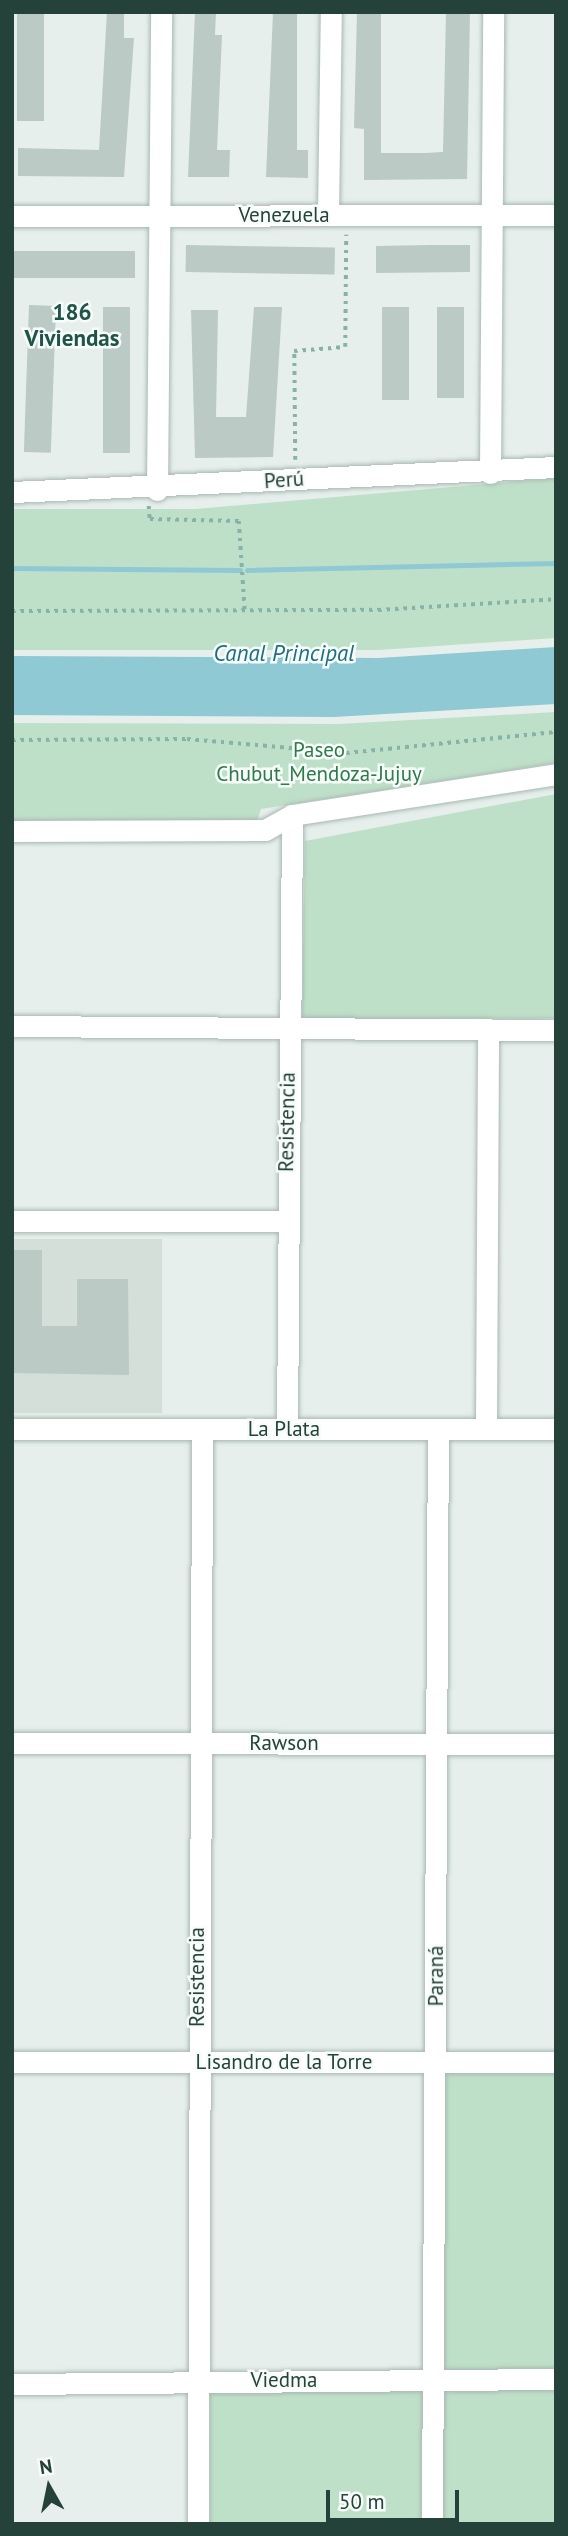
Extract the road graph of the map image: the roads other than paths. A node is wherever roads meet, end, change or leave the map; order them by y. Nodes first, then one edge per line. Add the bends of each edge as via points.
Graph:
1 (161, 12) edge
2 (331, 12) edge
3 (493, 12) edge
4 (337, 215) junction
5 (492, 215) junction
6 (556, 215) edge
7 (12, 216) edge
8 (159, 216) junction
9 (556, 467) edge
10 (490, 473) junction
11 (153, 490) junction
12 (12, 492) edge
13 (556, 774) edge
14 (292, 815) junction
15 (12, 831) edge
16 (12, 1026) edge
17 (488, 1029) junction
18 (556, 1030) edge
19 (288, 1031) junction
20 (12, 1221) edge
21 (285, 1221) junction
22 (12, 1429) edge
23 (287, 1429) junction
24 (438, 1429) junction
25 (486, 1429) junction
26 (556, 1429) edge
27 (202, 1430) junction
28 (12, 1743) edge
29 (198, 1743) junction
30 (437, 1743) junction
31 (556, 1744) edge
32 (435, 2061) junction
33 (12, 2062) edge
34 (556, 2062) edge
35 (197, 2063) junction
36 (556, 2379) edge
37 (432, 2380) junction
38 (197, 2381) junction
39 (12, 2384) edge
40 (198, 2524) edge
41 (432, 2524) edge

1 - 8 street
2 - 4 street
3 - 5 street
4 - 5 street, Venezuela
4 - 8 street, Venezuela
5 - 6 street, Venezuela
5 - 10 street
7 - 8 street, Venezuela
8 - 11 street
9 - 10 street, Perú
10 - 11 street, Perú via 295,478
11 - 12 street, Perú
13 - 14 street
14 - 15 street via 265,830
14 - 19 street, Resistencia
16 - 19 street
17 - 18 street
17 - 19 street
17 - 25 street
19 - 21 street, Resistencia
20 - 21 street
21 - 23 street, Resistencia
22 - 27 street, La Plata
23 - 24 street, La Plata
23 - 27 street, La Plata
24 - 25 street, La Plata
24 - 30 street, Paraná
25 - 26 street, La Plata
27 - 29 street, Resistencia
28 - 29 street, Rawson
29 - 30 street, Rawson
29 - 35 street, Resistencia
30 - 31 street, Rawson
30 - 32 street, Paraná
32 - 34 street, Lisandro de la Torre
32 - 35 street, Lisandro de la Torre
32 - 37 street, Paraná
33 - 35 street, Lisandro de la Torre
35 - 38 street, Resistencia
36 - 37 street, Viedma
37 - 38 street, Viedma
37 - 41 street, Paraná
38 - 39 street, Viedma
38 - 40 street, Resistencia

